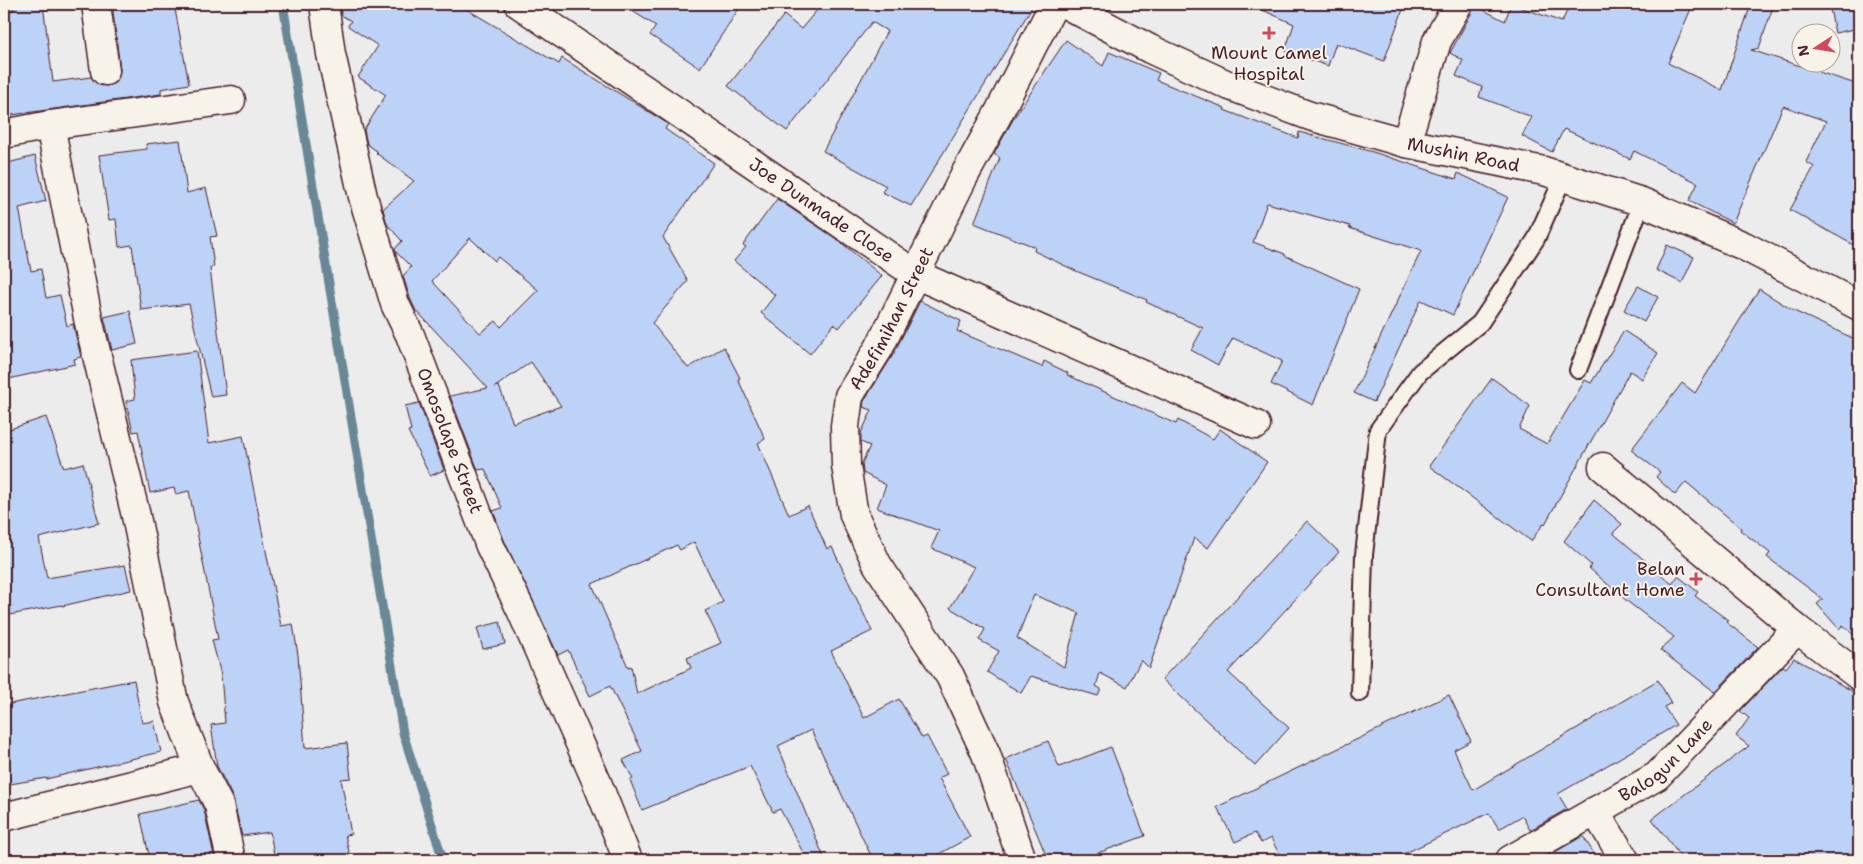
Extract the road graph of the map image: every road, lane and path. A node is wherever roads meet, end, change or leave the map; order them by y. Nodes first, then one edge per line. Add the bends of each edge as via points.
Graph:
1 (96, 4) edge
2 (324, 4) edge
3 (519, 4) edge
4 (1054, 4) edge
5 (1065, 4) edge
6 (1458, 4) edge
7 (105, 71) dead end
8 (231, 100) dead end
9 (50, 125) junction
10 (4, 134) edge
11 (1406, 143) junction
12 (1563, 178) junction
13 (1642, 202) junction
14 (915, 274) junction
15 (1859, 306) edge
16 (1578, 370) dead end
17 (1256, 425) dead end
18 (1603, 467) dead end
19 (1797, 629) junction
20 (1859, 676) edge
21 (1360, 693) dead end
22 (200, 768) junction
23 (1595, 811) junction
24 (4, 817) edge
25 (231, 860) edge
26 (628, 860) edge
27 (1022, 860) edge
28 (1510, 860) edge
29 (1625, 860) edge

1 - 7 street
2 - 26 street, Omosolape Street via 347,129 394,304 410,335 490,546 596,780
3 - 14 street, Joe Dunmade Close
4 - 14 street, Adefimihan Street
5 - 11 street, Mushin Road via 1230,86 1310,116
6 - 11 street via 1437,41
8 - 9 street
9 - 10 street
9 - 22 street via 89,323 136,516 174,702
11 - 12 street, Mushin Road via 1544,171
12 - 13 street, Mushin Road
12 - 21 lane via 1536,239 1480,323 1420,372 1378,430 1364,555
13 - 15 street, Mushin Road via 1744,246
13 - 16 lane
14 - 17 street, Joe Dunmade Close
14 - 27 street, Adefimihan Street via 879,348 849,396 845,426 846,466 854,515 877,564 950,676 986,754
18 - 19 street
19 - 20 street
19 - 23 street, Balogun Lane via 1657,776
22 - 24 street
22 - 25 street via 220,804
23 - 28 street, Balogun Lane
23 - 29 street

